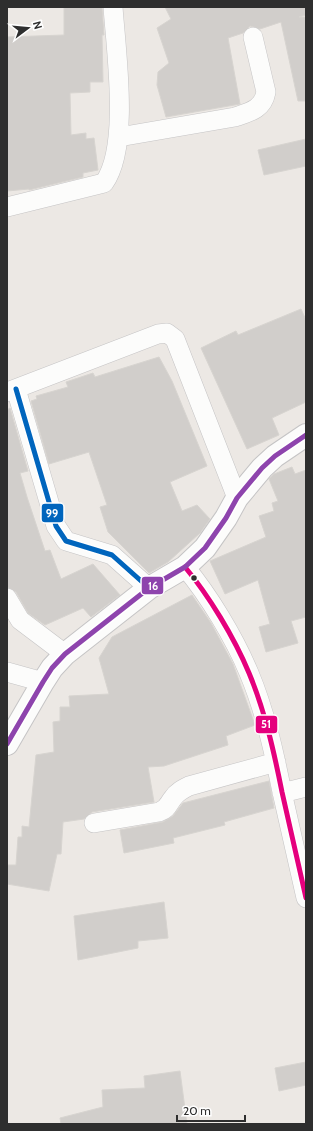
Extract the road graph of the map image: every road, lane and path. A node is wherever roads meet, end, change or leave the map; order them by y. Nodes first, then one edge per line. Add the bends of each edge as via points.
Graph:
1 (113, 7) edge
2 (253, 37) dead end
3 (119, 137) junction
4 (7, 207) edge
5 (11, 390) edge
6 (306, 435) edge
7 (237, 498) junction
8 (185, 567) junction
9 (149, 588) junction
10 (7, 598) edge
11 (65, 654) junction
12 (7, 672) edge
13 (43, 682) junction
14 (9, 734) edge
15 (276, 762) junction
16 (306, 787) edge
17 (282, 793) junction
18 (94, 824) dead end
19 (306, 898) edge

1 - 3 street via 120,107
2 - 3 street via 266,92 265,99 254,111 236,117
3 - 4 street via 110,176 104,183
5 - 7 street via 158,334 167,333 175,339
5 - 9 street via 56,526 66,541 112,555
6 - 7 main road via 271,460
7 - 8 main road via 205,548
8 - 9 main road
8 - 15 street via 200,586 232,638 249,672
9 - 11 main road
10 - 11 street via 20,620
11 - 13 main road
12 - 13 street
13 - 14 main road
15 - 17 street
15 - 18 street via 190,786 180,791 165,810
16 - 17 street
17 - 19 street

